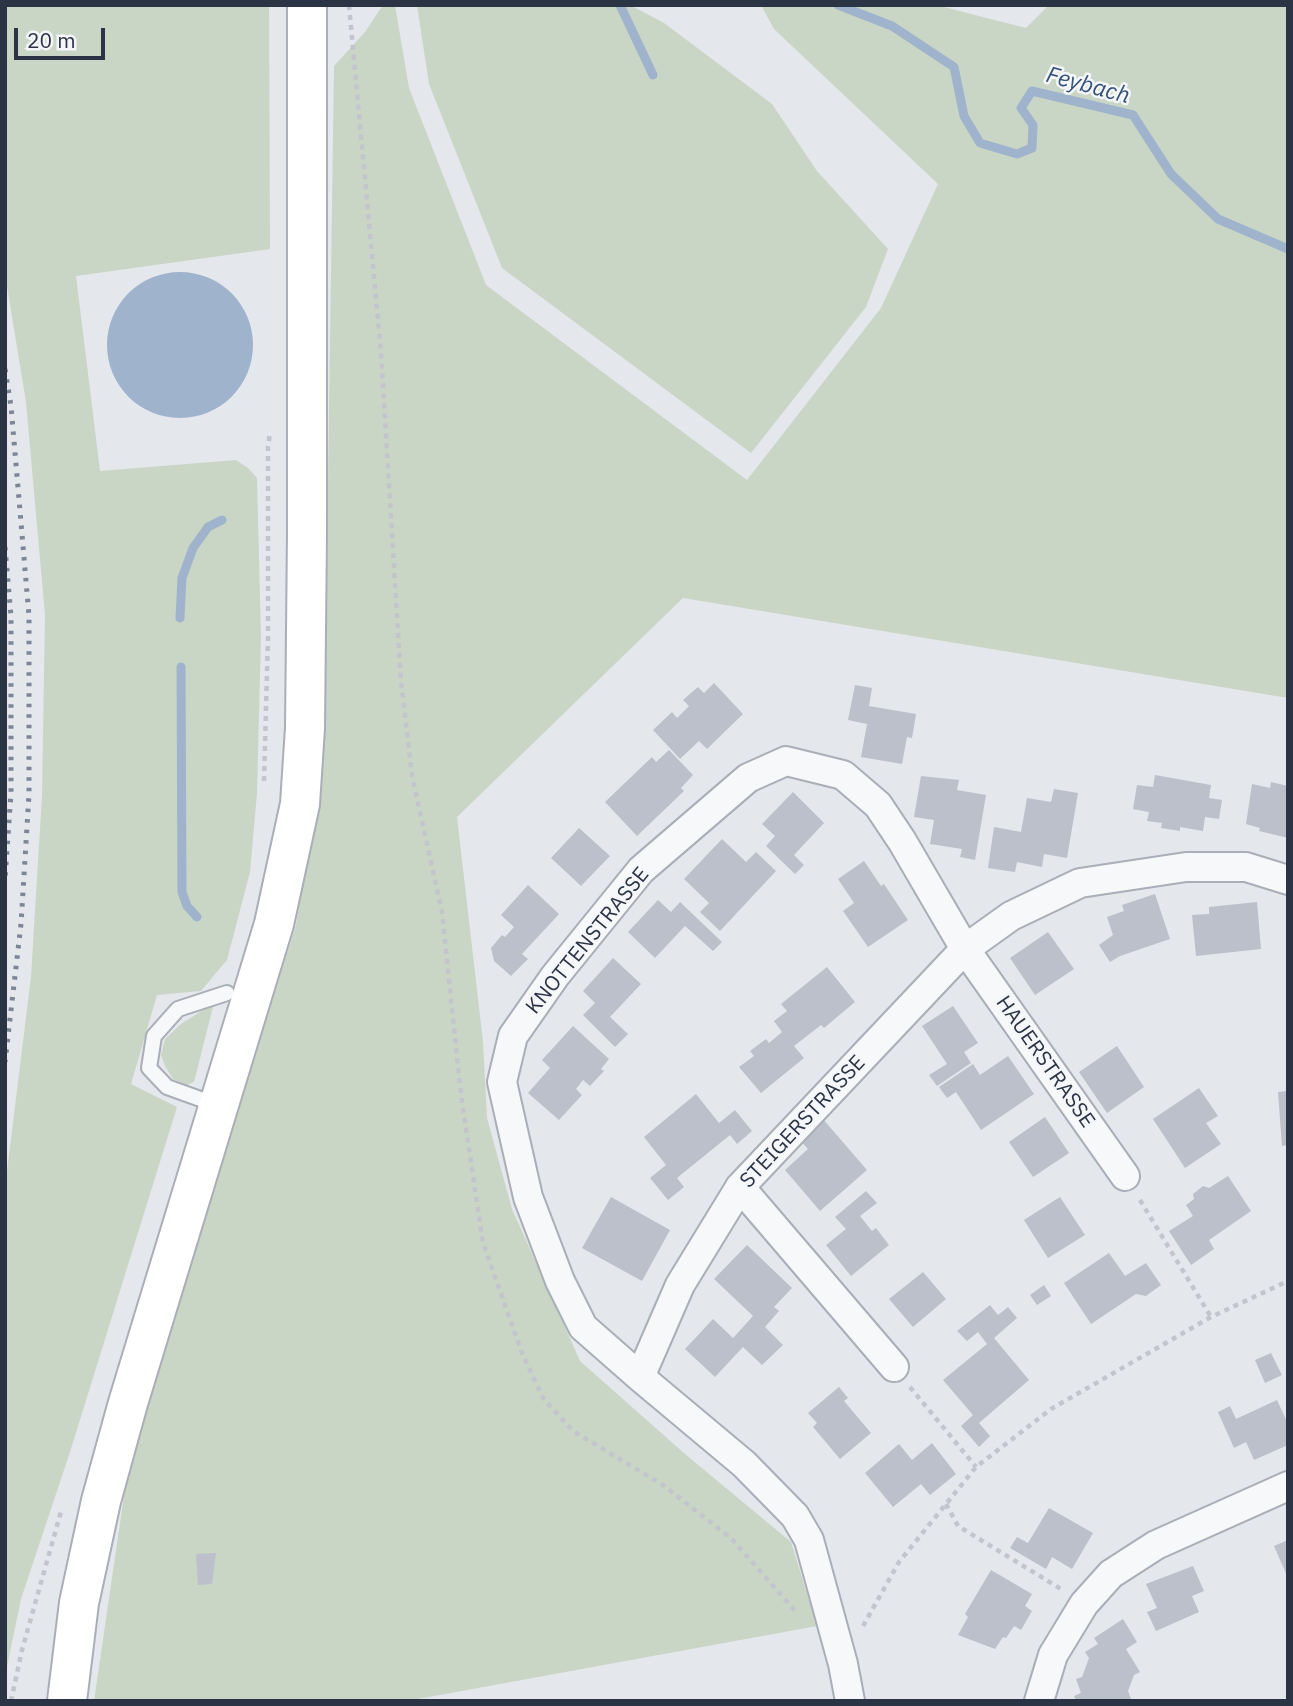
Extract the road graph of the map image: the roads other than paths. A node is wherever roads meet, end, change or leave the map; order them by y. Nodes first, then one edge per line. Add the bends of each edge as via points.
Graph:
1 (307, 5) edge
2 (1288, 880) edge
3 (965, 949) junction
4 (227, 993) dead end
5 (218, 1105) junction
6 (1125, 1175) road end
7 (740, 1187) junction
8 (894, 1367) road end
9 (640, 1377) junction
10 (1288, 1486) edge
11 (67, 1701) edge
12 (850, 1701) edge
13 (1039, 1701) edge

1 - 5 main road via 307,533 300,804 274,924
2 - 3 street, STEIGERSTRASSE via 1246,867 1186,867 1080,883 1011,916
3 - 6 street, HAUERSTRASSE
3 - 7 street, STEIGERSTRASSE
3 - 9 street, KNOTTENSTRASSE via 878,805 843,775 786,761 748,778 641,870 555,976 513,1036 502,1082 528,1197 560,1280 583,1327
4 - 5 lane via 178,1009 155,1036 149,1068 167,1087
5 - 11 main road via 101,1501 79,1603
7 - 8 street
7 - 9 street, STEIGERSTRASSE via 680,1286
9 - 12 street via 744,1464 795,1516 809,1541
10 - 13 street via 1156,1545 1111,1574 1084,1604 1053,1655

